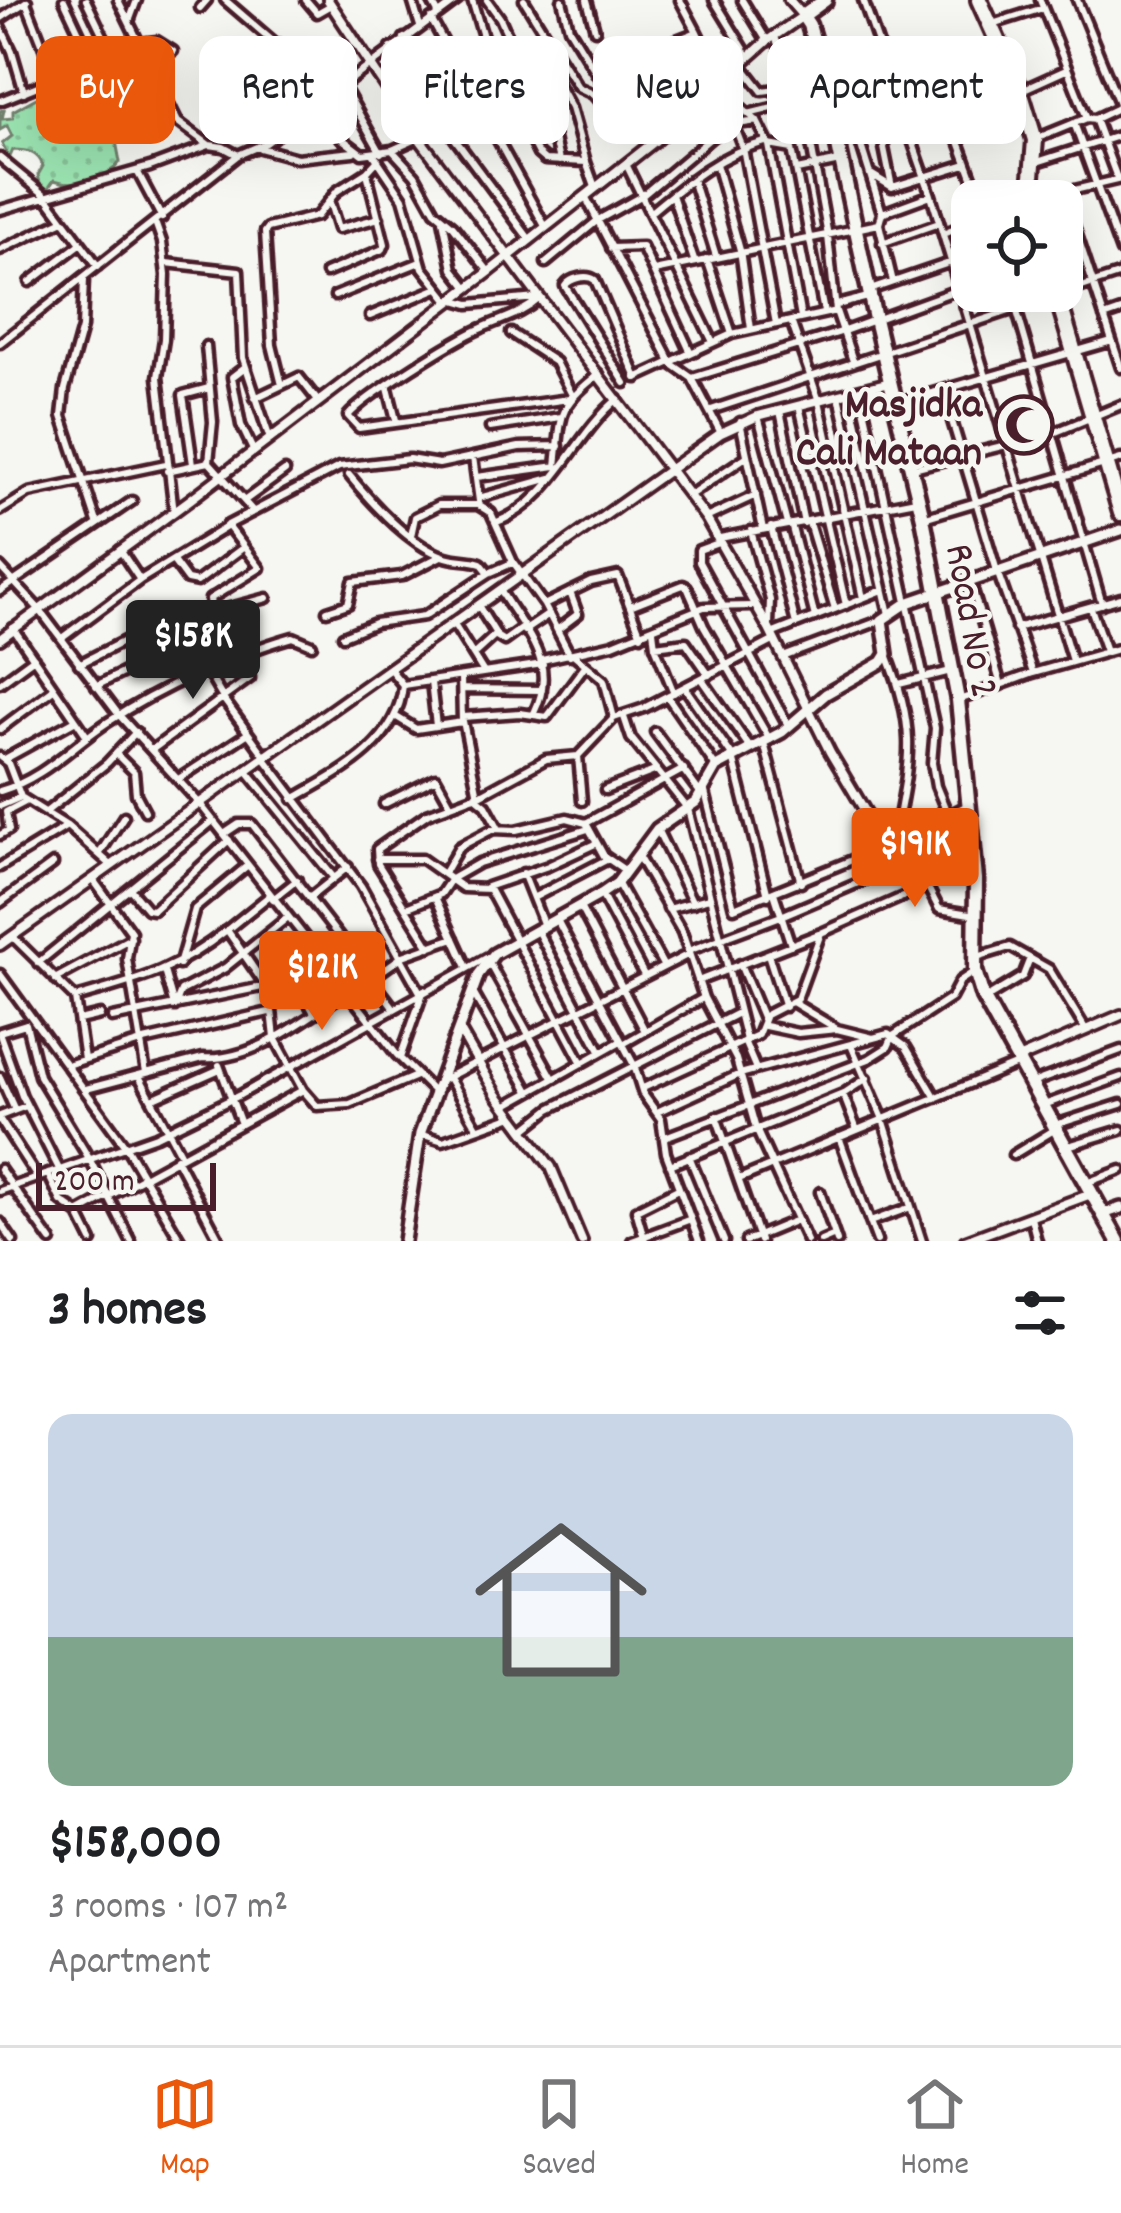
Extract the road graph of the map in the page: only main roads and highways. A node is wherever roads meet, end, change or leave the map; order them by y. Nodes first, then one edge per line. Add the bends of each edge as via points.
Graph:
1 (825, 0) edge
2 (980, 0) edge
3 (1032, 180) edge
4 (1062, 312) edge
5 (1114, 461) edge
6 (1121, 512) edge
7 (1121, 530) edge
8 (938, 592) junction
9 (1121, 1208) edge
10 (1103, 1214) junction
11 (404, 1241) edge
12 (1118, 1241) edge

1 - 8 main road, Road No 2 via 802,16 820,66
2 - 3 highway via 1035,140
4 - 5 highway
5 - 6 highway
7 - 8 main road
8 - 10 main road, Road No 2 via 958,700 985,999
8 - 11 main road via 886,617 882,662 716,767 617,883 491,958 420,1134
9 - 10 main road
10 - 12 main road, Road No 2

